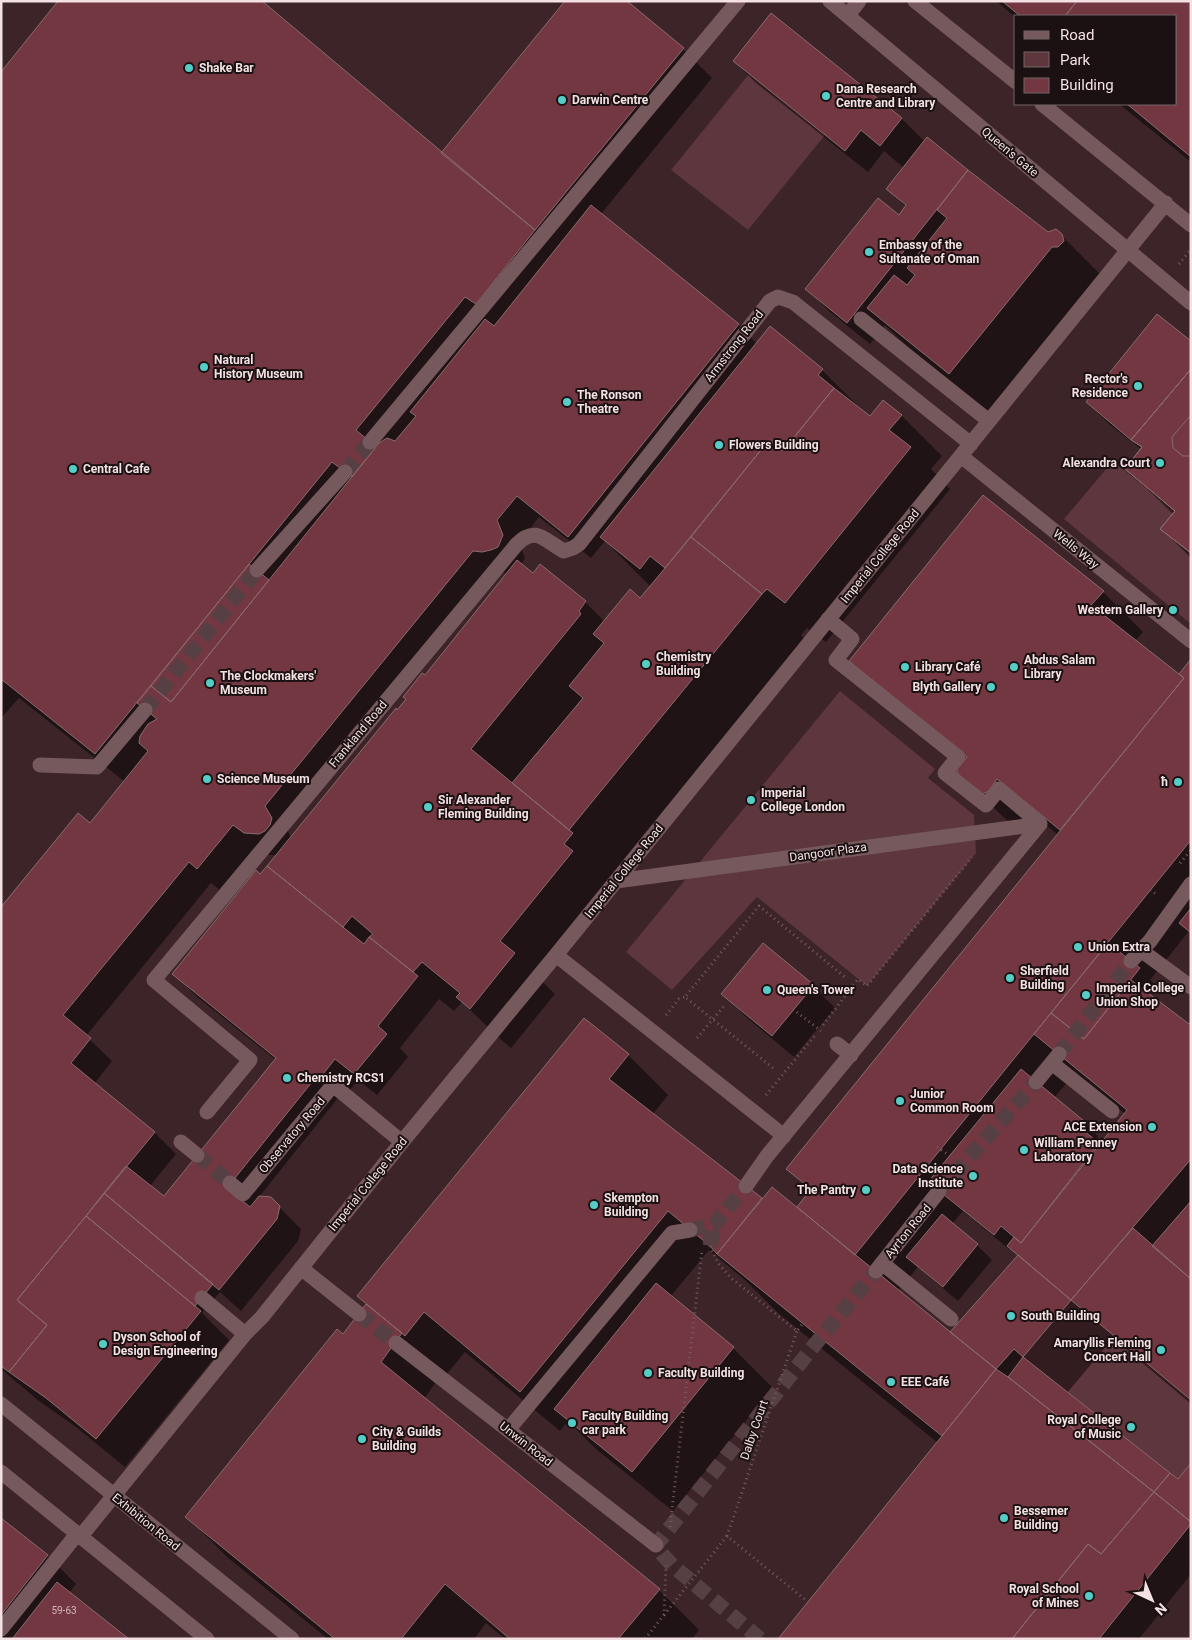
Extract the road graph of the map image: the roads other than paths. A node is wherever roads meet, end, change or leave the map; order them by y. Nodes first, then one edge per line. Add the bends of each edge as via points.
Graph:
1 (738, 1) edge
2 (830, 1) edge
3 (859, 1) edge
4 (915, 1) edge
5 (848, 16) junction
6 (1014, 80) edge
7 (1043, 105) edge
8 (1166, 203) junction
9 (1191, 225) edge
10 (1128, 251) junction
11 (1191, 303) edge
12 (861, 319) dead end
13 (980, 433) junction
14 (370, 442) tunnel mouth
15 (961, 456) junction
16 (345, 472) tunnel mouth
17 (579, 544) joint
18 (257, 570) tunnel mouth
19 (828, 620) junction
20 (1191, 641) edge
21 (145, 710) tunnel mouth
22 (40, 765) dead end
23 (1040, 824) junction
24 (616, 881) junction
25 (1191, 884) edge
26 (556, 955) junction
27 (1191, 986) edge
28 (837, 1044) dead end
29 (851, 1055) junction
30 (1036, 1082) tunnel mouth
31 (1112, 1111) dead end
32 (207, 1112) dead end
33 (784, 1136) junction
34 (181, 1142) dead end
35 (402, 1142) junction
36 (197, 1155) tunnel mouth
37 (230, 1183) tunnel mouth
38 (746, 1186) tunnel mouth
39 (939, 1191) tunnel mouth
40 (690, 1230) tunnel mouth
41 (301, 1268) junction
42 (202, 1298) dead end
43 (359, 1314) tunnel mouth
44 (951, 1319) dead end
45 (245, 1334) junction
46 (396, 1343) tunnel mouth
47 (1, 1404) edge
48 (508, 1430) junction
49 (1, 1472) edge
50 (113, 1496) junction
51 (79, 1535) junction
52 (656, 1545) dead end
53 (1, 1629) edge
54 (207, 1639) edge
55 (292, 1639) edge

1 - 14 street
2 - 5 street, Queen's Gate
3 - 5 street
4 - 6 street
5 - 10 street, Queen's Gate
7 - 8 street
8 - 9 street
8 - 10 street, Imperial College Road
10 - 11 street, Queen's Gate
10 - 13 street, Imperial College Road
12 - 13 street
13 - 15 street, Imperial College Road
13 - 17 street, Armstrong Road via 792,302 778,297 770,301
15 - 19 street, Imperial College Road
15 - 20 street, Wells Way
16 - 18 street
17 - 32 street, Frankland Road via 564,551 533,534 525,536 517,544 154,980 250,1060
19 - 23 street via 852,639 836,660 958,757 959,761 945,773 986,805 995,789 999,790
19 - 24 street, Imperial College Road
21 - 22 street via 97,767
23 - 24 street, Dangoor Plaza
23 - 29 street
24 - 26 street, Imperial College Road
25 - 27 street via 1137,956
26 - 33 street
26 - 35 street, Imperial College Road
28 - 29 street
29 - 33 street
30 - 31 street via 1056,1059
33 - 38 street
34 - 36 street
35 - 37 street, Observatory Road via 333,1086 243,1194
35 - 41 street, Imperial College Road
39 - 44 street, Ayrton Road via 879,1267
40 - 48 street via 672,1233
41 - 43 street
41 - 45 street, Imperial College Road
42 - 45 street
45 - 50 street, Imperial College Road
46 - 48 street, Unwin Road
47 - 50 street, Exhibition Road
48 - 52 street, Unwin Road
49 - 51 street
50 - 51 street, Imperial College Road
50 - 55 street, Exhibition Road
51 - 53 street, Imperial College Road
51 - 54 street

